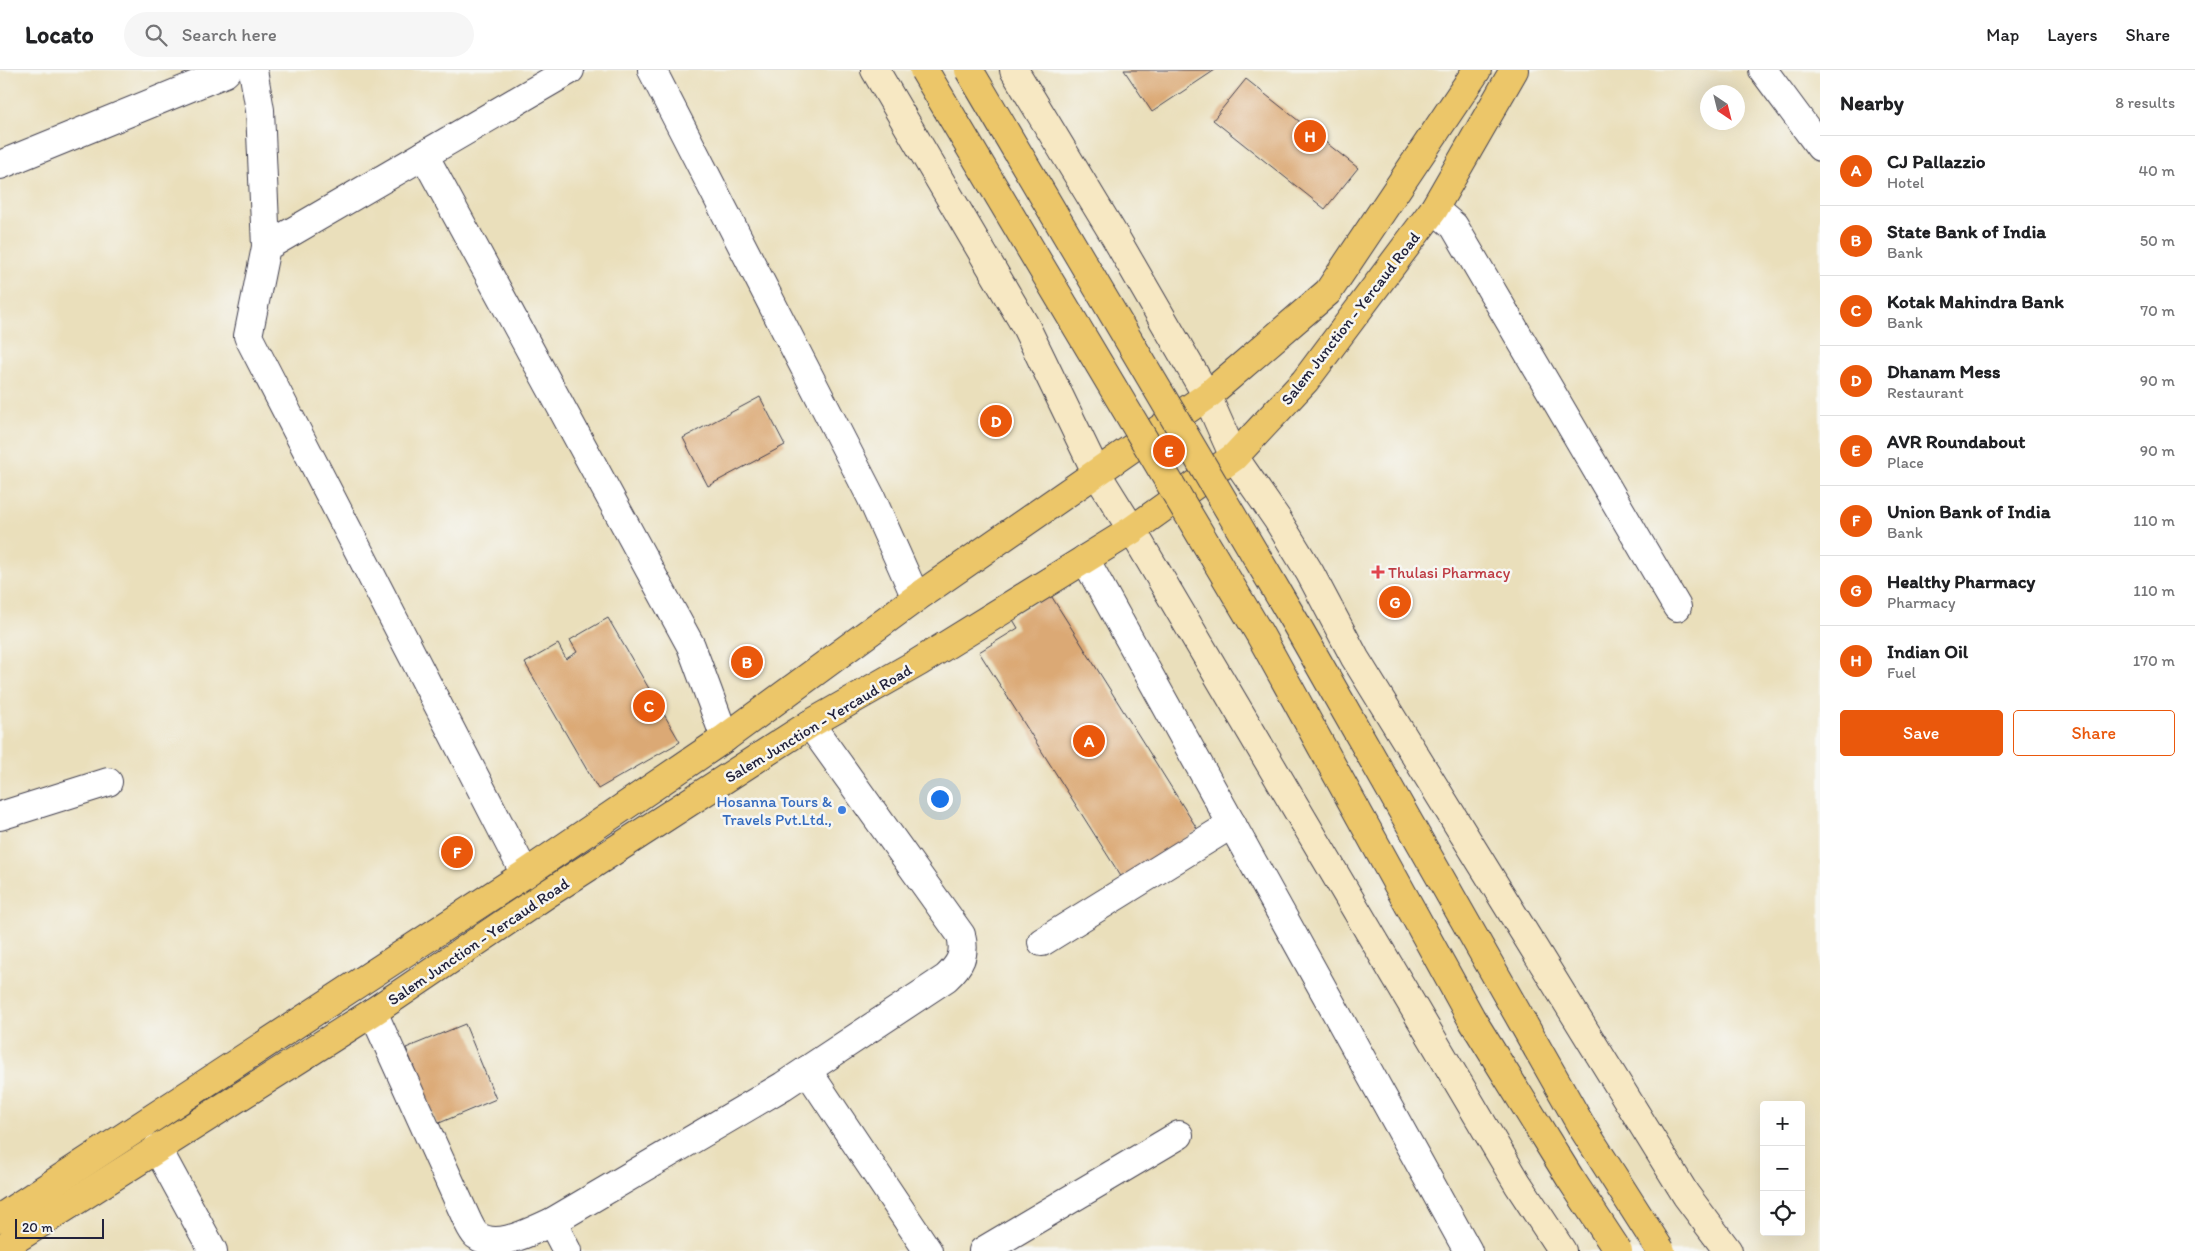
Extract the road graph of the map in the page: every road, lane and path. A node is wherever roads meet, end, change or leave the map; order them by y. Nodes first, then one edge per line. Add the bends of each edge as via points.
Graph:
1 (228, 70) edge
2 (253, 70) edge
3 (570, 70) edge
4 (652, 70) edge
5 (875, 70) edge
6 (924, 70) edge
7 (969, 70) edge
8 (1014, 70) edge
9 (1476, 70) edge
10 (1514, 70) edge
11 (1763, 70) edge
12 (1820, 148) edge
13 (424, 155) junction
14 (0, 165) edge
15 (1434, 209) junction
16 (266, 247) junction
17 (1207, 396) junction
18 (1234, 457) junction
19 (1097, 474) junction
20 (1132, 530) junction
21 (1085, 559) junction
22 (916, 598) junction
23 (1677, 607) dead end
24 (810, 724) junction
25 (725, 738) junction
26 (108, 782) dead end
27 (0, 816) edge
28 (1232, 824) junction
29 (525, 874) junction
30 (1042, 942) dead end
31 (373, 1012) junction
32 (807, 1070) junction
33 (1179, 1135) dead end
34 (157, 1148) junction
35 (0, 1218) edge
36 (552, 1222) junction
37 (1459, 1248) edge
38 (0, 1249) edge
39 (213, 1251) edge
40 (567, 1251) edge
41 (928, 1251) edge
42 (983, 1251) edge
43 (1562, 1251) edge
44 (1618, 1251) edge
45 (1661, 1251) edge
46 (1728, 1251) edge

1 - 14 street
2 - 16 street via 260,110
3 - 13 street
4 - 22 street via 871,497
5 - 19 street via 1026,327
6 - 44 main road, bridge via 1259,632 1471,1018
7 - 45 main road, bridge via 1295,622 1582,1127
8 - 17 street
9 - 17 main road via 1328,292
10 - 15 main road, Salem Junction - Yercaud Road
11 - 12 street
13 - 16 street
13 - 25 street via 691,646
15 - 18 main road, Salem Junction - Yercaud Road via 1305,381
15 - 23 street via 1454,226
16 - 29 street via 248,336
17 - 18 street
17 - 19 main road
18 - 20 main road, Salem Junction - Yercaud Road
18 - 46 street via 1291,542 1355,658 1680,1187
19 - 20 street
19 - 22 main road
20 - 21 main road, Salem Junction - Yercaud Road
20 - 43 street via 1512,1176
21 - 24 main road, Salem Junction - Yercaud Road via 919,662
21 - 28 street
22 - 25 main road
24 - 31 main road, Salem Junction - Yercaud Road
24 - 32 street via 955,926 964,948 959,965 946,978
25 - 29 main road
26 - 27 street
28 - 30 street
28 - 37 street
29 - 35 main road
31 - 34 main road, Salem Junction - Yercaud Road
31 - 36 street via 476,1235 491,1243 507,1241
32 - 36 street
32 - 41 street
33 - 42 street
34 - 38 main road, Salem Junction - Yercaud Road
34 - 39 street
36 - 40 street

